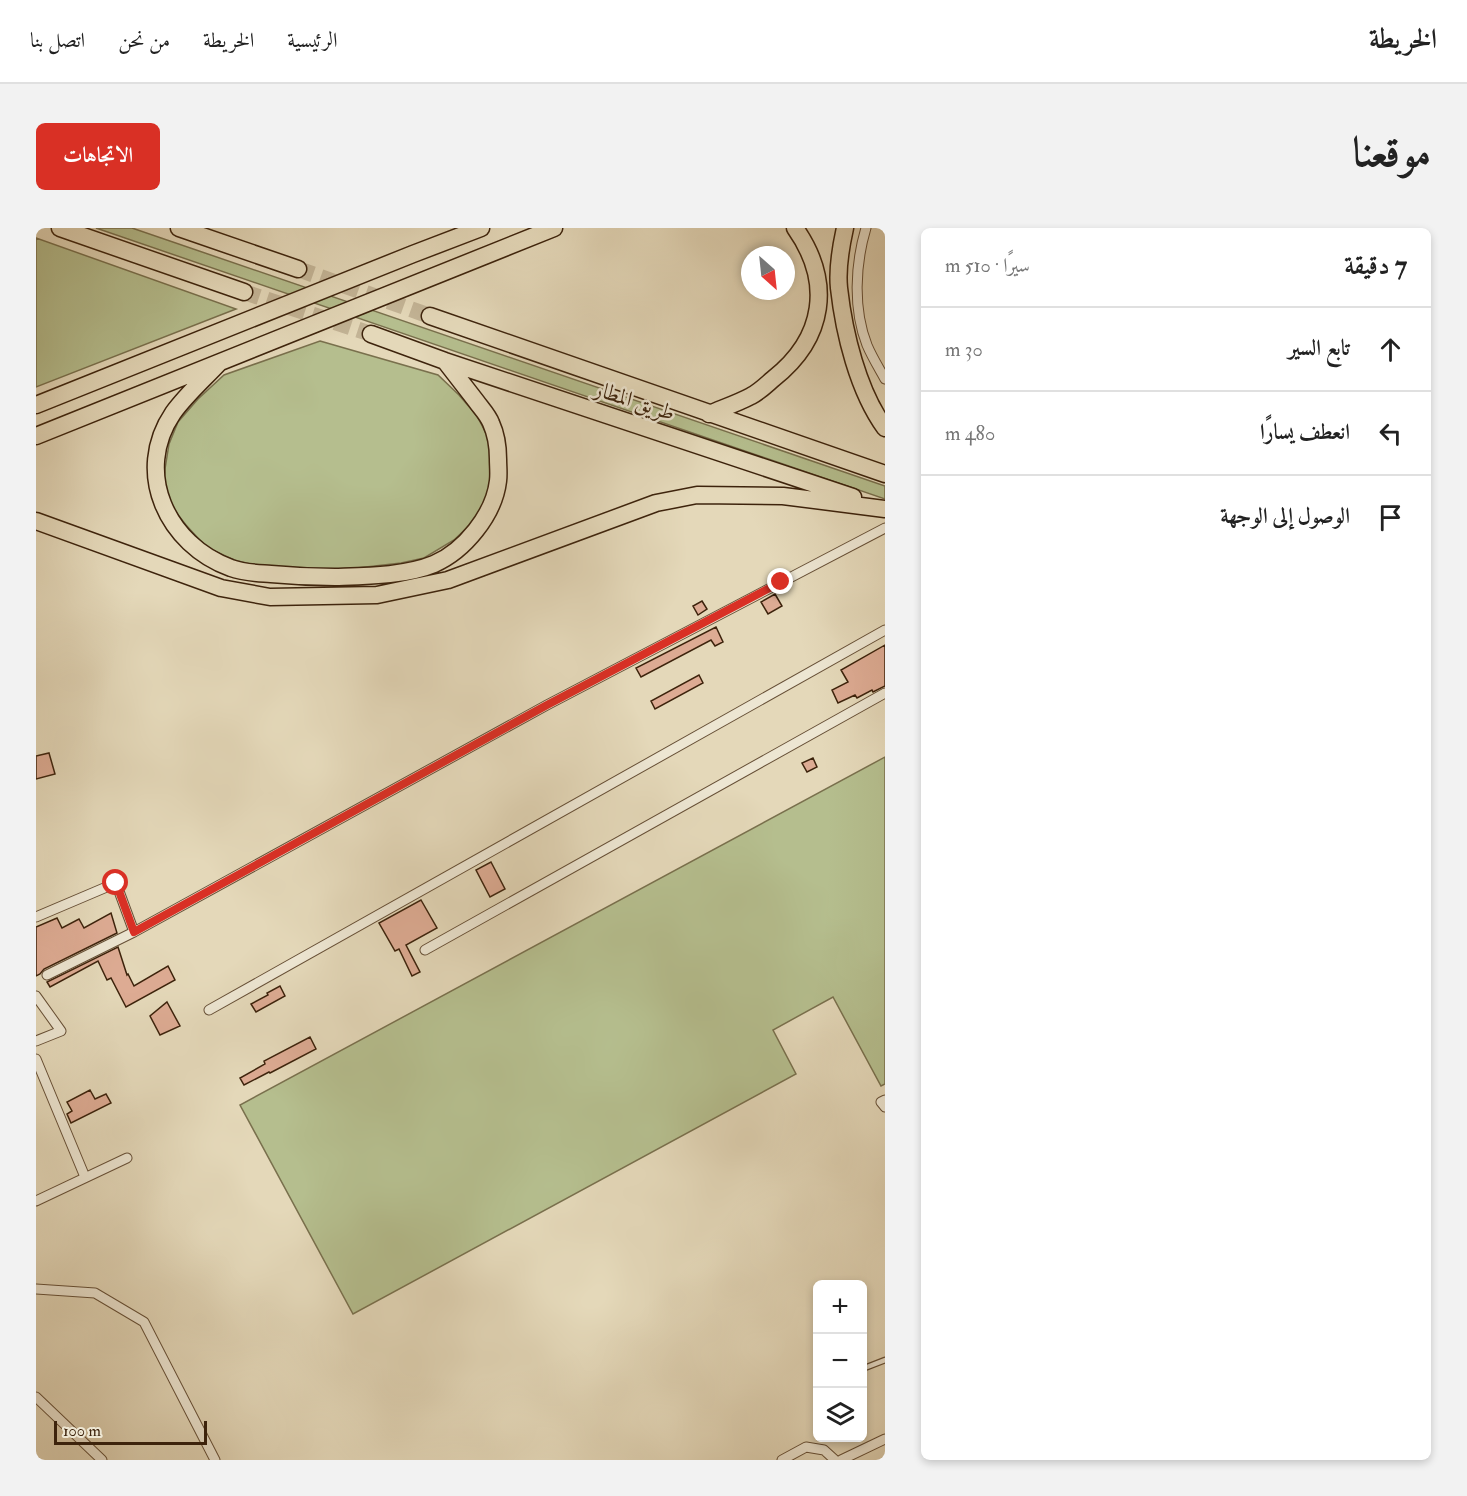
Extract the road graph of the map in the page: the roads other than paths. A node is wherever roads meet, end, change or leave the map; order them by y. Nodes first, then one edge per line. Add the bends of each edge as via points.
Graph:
1 (60, 228) edge
2 (179, 228) edge
3 (446, 228) edge
4 (481, 228) edge
5 (554, 228) edge
6 (795, 228) edge
7 (845, 228) edge
8 (866, 228) edge
9 (210, 234) edge
10 (413, 254) junction
11 (298, 269) tunnel mouth
12 (244, 292) tunnel mouth
13 (430, 316) tunnel mouth
14 (371, 334) tunnel mouth
15 (445, 361) junction
16 (219, 363) junction
17 (885, 379) edge
18 (36, 405) edge
19 (709, 414) junction
20 (885, 428) edge
21 (36, 436) edge
22 (885, 474) edge
23 (885, 508) edge
24 (36, 521) edge
25 (885, 528) edge
26 (885, 630) edge
27 (885, 693) edge
28 (36, 916) edge
29 (134, 932) junction
30 (425, 950) dead end
31 (47, 975) dead end
32 (36, 996) edge
33 (209, 1010) dead end
34 (36, 1041) edge
35 (36, 1059) edge
36 (885, 1100) edge
37 (885, 1107) edge
38 (127, 1158) dead end
39 (86, 1177) junction
40 (36, 1201) edge
41 (36, 1289) edge
42 (885, 1360) edge
43 (867, 1367) edge
44 (36, 1397) edge
45 (885, 1439) edge
46 (102, 1460) edge
47 (215, 1460) edge
48 (782, 1460) edge
49 (835, 1460) edge
50 (841, 1460) edge

1 - 12 highway
2 - 9 highway
3 - 10 highway
4 - 10 highway
5 - 16 highway
6 - 19 highway via 817,273 819,301 809,336 782,373 753,395
7 - 20 highway via 838,286 847,333 856,369
8 - 17 street via 859,257 858,302 867,345
9 - 11 highway
10 - 18 highway
13 - 19 highway, طريق المطار
14 - 15 highway, طريق المطار
15 - 16 highway via 491,422 498,446 495,497 478,529 434,564 373,576 309,577 250,572 213,560 181,534 160,500 156,463 164,430 191,392
15 - 23 highway, طريق المطار
16 - 21 highway
19 - 22 highway, طريق المطار
23 - 24 highway via 783,496 697,495 656,503 448,580 377,595 270,597 220,588
25 - 29 street via 547,705
26 - 33 street
27 - 30 street
28 - 29 street via 116,883
29 - 31 street
32 - 34 street via 62,1031
35 - 39 street
36 - 37 street via 881,1102
38 - 39 street
39 - 40 street
41 - 47 street via 95,1293 144,1322
42 - 43 lane
44 - 46 street
45 - 50 street
48 - 49 street via 806,1447 824,1450

